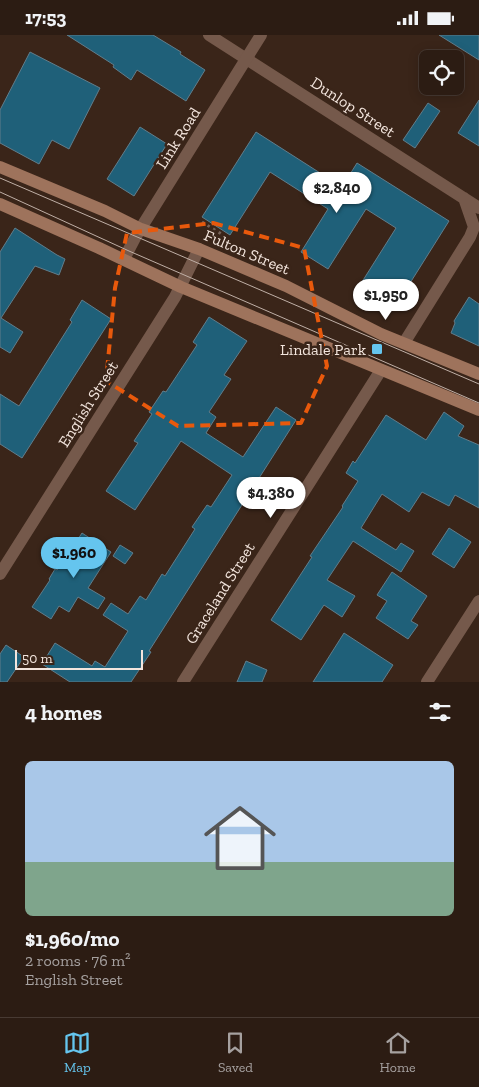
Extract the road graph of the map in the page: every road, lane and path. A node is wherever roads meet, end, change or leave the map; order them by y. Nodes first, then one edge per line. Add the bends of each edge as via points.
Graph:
1 (209, 35) edge
2 (261, 35) edge
3 (246, 59) junction
4 (0, 167) edge
5 (464, 198) junction
6 (0, 204) edge
7 (479, 208) edge
8 (202, 222) dead end
9 (141, 229) junction
10 (223, 235) dead end
11 (199, 249) junction
12 (124, 259) junction
13 (181, 287) junction
14 (404, 343) junction
15 (381, 370) junction
16 (479, 374) edge
17 (479, 410) edge
18 (0, 574) edge
19 (479, 601) edge
20 (184, 682) edge
21 (427, 682) edge

1 - 3 street, Dunlop Street
2 - 3 street, Link Road
3 - 5 street, Dunlop Street
3 - 9 street, Link Road
4 - 9 main road, Fulton Street
5 - 7 street, Dunlop Street
5 - 14 street via 474,227 470,237
6 - 12 main road
8 - 10 path
9 - 11 main road, Fulton Street
9 - 12 street, Link Road
11 - 13 street, English Street
11 - 14 main road, Fulton Street via 286,286
12 - 13 main road
13 - 15 main road
13 - 18 street, English Street
14 - 16 main road, Fulton Street
15 - 17 main road
15 - 20 street, Graceland Street
19 - 21 street

